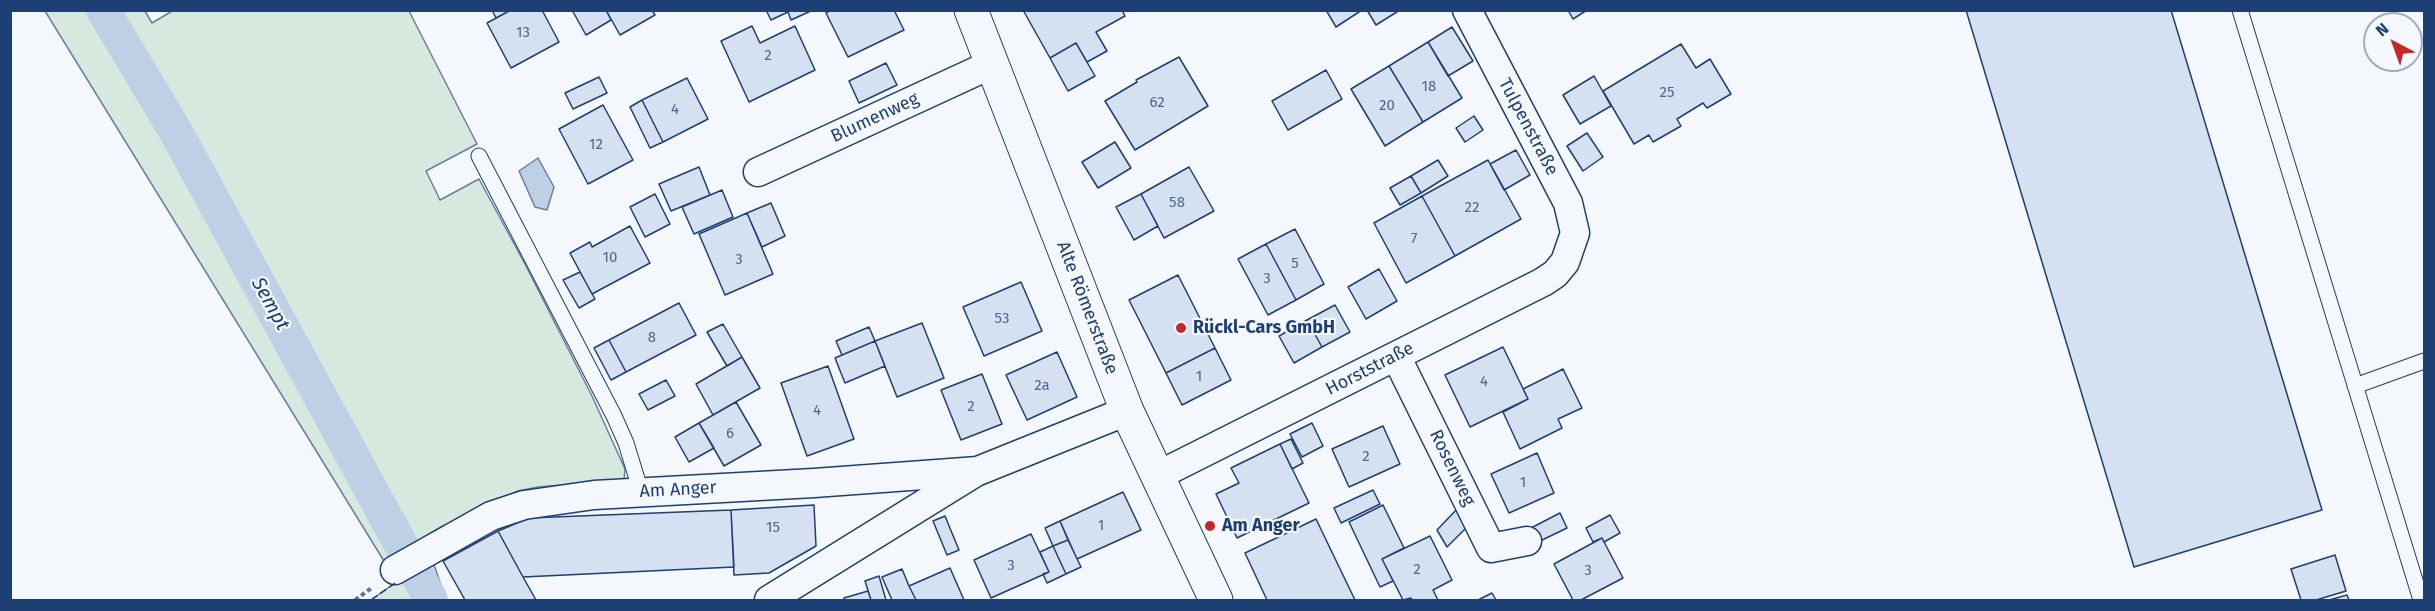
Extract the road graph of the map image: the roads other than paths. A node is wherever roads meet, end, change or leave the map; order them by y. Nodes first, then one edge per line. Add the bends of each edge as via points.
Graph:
1 (971, 10) edge
2 (1467, 10) edge
3 (2240, 10) edge
4 (992, 64) junction
5 (479, 156) dead end
6 (758, 172) dead end
7 (1572, 248) joint
8 (1396, 356) junction
9 (2424, 361) edge
10 (2355, 386) junction
11 (1126, 411) junction
12 (978, 471) junction
13 (1157, 476) junction
14 (641, 492) junction
15 (1527, 541) dead end
16 (395, 570) dead end
17 (817, 572) junction
18 (769, 600) edge
19 (807, 600) edge
20 (1216, 600) edge
21 (2421, 600) edge

1 - 4 main road, Alte Römerstraße
2 - 7 street, Tulpenstraße via 1568,203 1575,233
3 - 10 lane
4 - 6 street, Blumenweg
4 - 11 main road, Alte Römerstraße
5 - 14 lane via 614,416
7 - 8 street, Horststraße via 1555,274 1543,282
8 - 13 street, Horststraße
8 - 15 street, Rosenweg via 1491,548
9 - 10 lane
10 - 21 lane
11 - 12 street, Am Anger
11 - 13 main road, Alte Römerstraße
12 - 14 street, Am Anger
12 - 17 street, Am Anger
13 - 20 main road, Alte Römerstraße
14 - 16 street, Am Anger via 524,505 491,516
17 - 18 street, Am Anger
17 - 19 street

